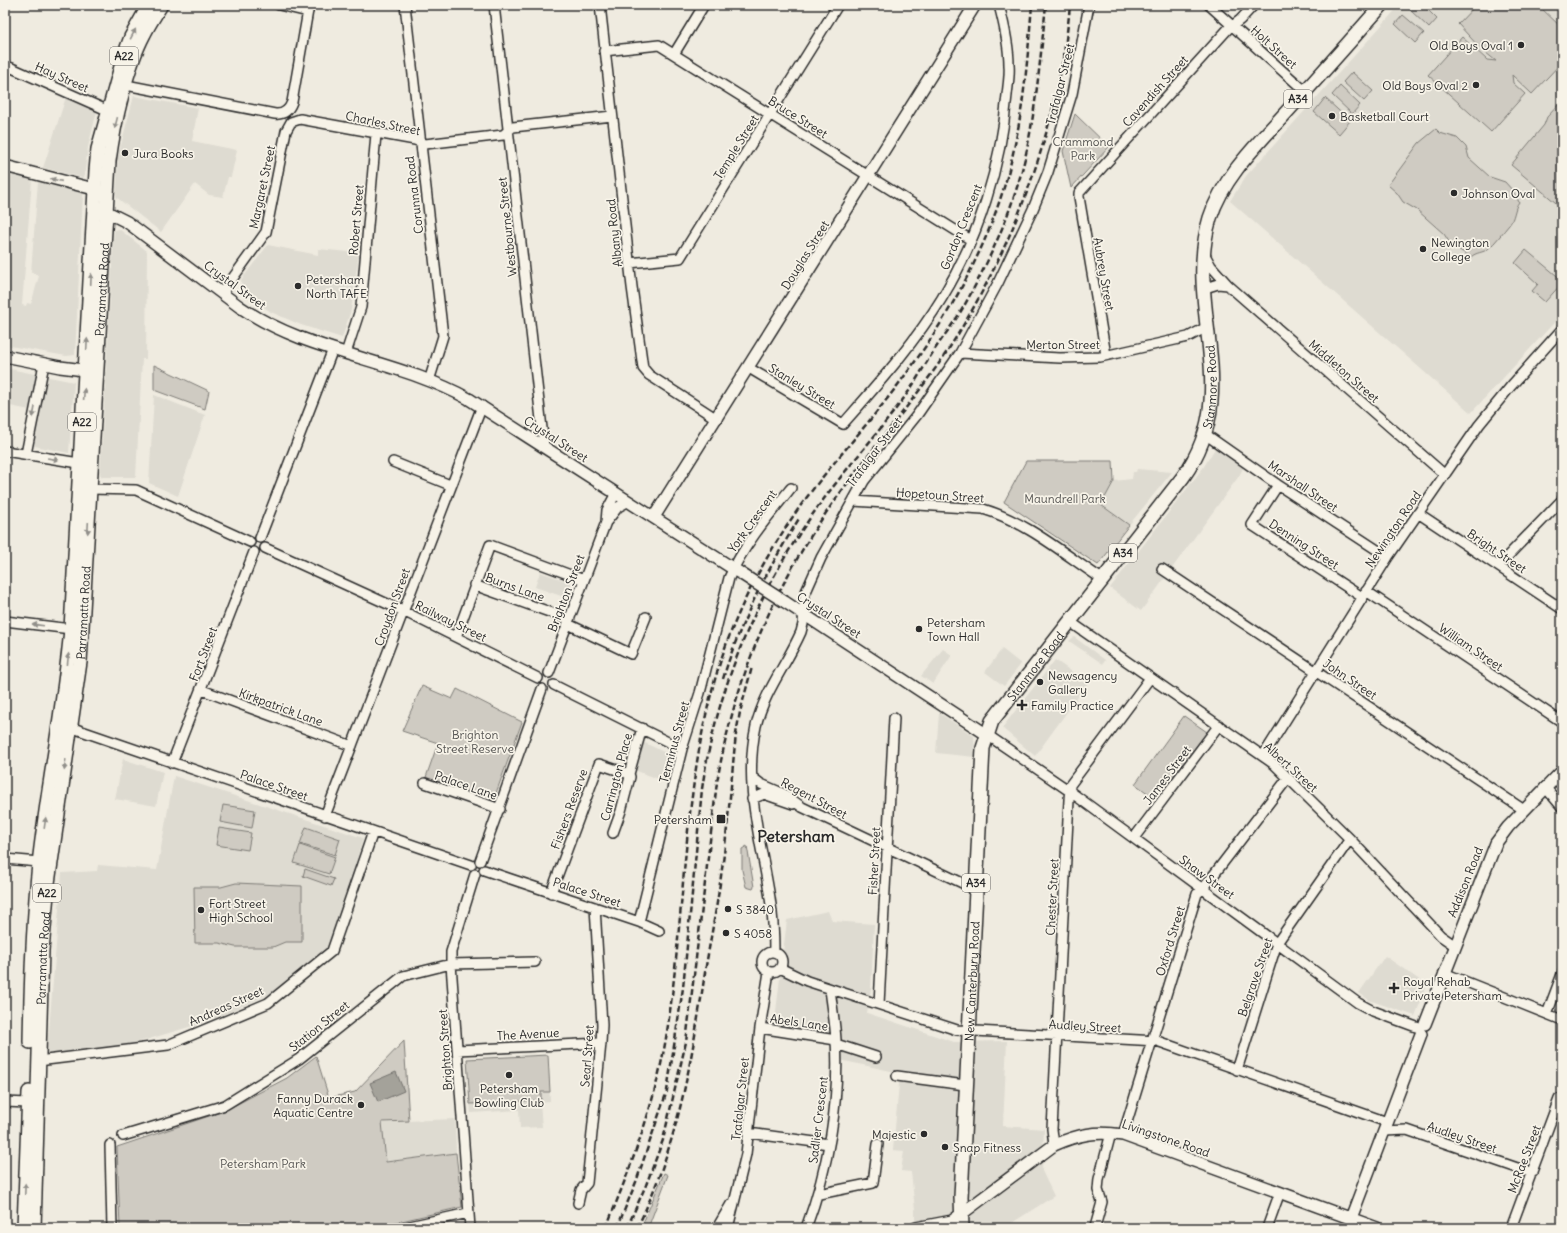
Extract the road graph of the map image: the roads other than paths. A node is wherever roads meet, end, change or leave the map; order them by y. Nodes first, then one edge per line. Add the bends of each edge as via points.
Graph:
1 (149, 5) edge
2 (161, 5) edge
3 (279, 5) edge
4 (405, 5) edge
5 (494, 5) edge
6 (600, 5) edge
7 (704, 5) edge
8 (838, 5) edge
9 (975, 5) edge
10 (999, 5) edge
11 (1090, 5) edge
12 (1209, 5) edge
13 (1254, 5) edge
14 (1382, 5) edge
15 (308, 9) edge
16 (1233, 26) junction
17 (604, 51) junction
18 (674, 54) junction
19 (8, 66) edge
20 (126, 85) junction
21 (1305, 91) junction
22 (109, 111) junction
23 (771, 114) junction
24 (612, 116) junction
25 (291, 122) joint
26 (508, 131) junction
27 (376, 134) junction
28 (420, 142) junction
29 (5, 166) edge
30 (869, 176) junction
31 (94, 189) junction
32 (1079, 197) joint
33 (100, 208) junction
34 (971, 240) junction
35 (1204, 253) junction
36 (629, 263) junction
37 (1228, 286) junction
38 (1205, 288) junction
39 (222, 292) junction
40 (1207, 327) junction
41 (1562, 329) edge
42 (1188, 337) junction
43 (1208, 341) junction
44 (333, 349) junction
45 (346, 353) junction
46 (960, 353) junction
47 (1106, 355) junction
48 (5, 356) edge
49 (44, 364) junction
50 (749, 368) junction
51 (91, 371) junction
52 (429, 381) junction
53 (482, 406) junction
54 (717, 419) junction
55 (843, 424) joint
56 (1205, 434) junction
57 (544, 446) junction
58 (5, 451) edge
59 (26, 454) junction
60 (393, 462) dead end
61 (79, 463) junction
62 (1445, 475) junction
63 (1278, 485) junction
64 (450, 486) junction
65 (791, 488) dead end
66 (90, 489) junction
67 (616, 493) junction
68 (1562, 500) edge
69 (629, 501) junction
70 (853, 501) junction
71 (1418, 513) junction
72 (654, 517) junction
73 (606, 522) junction
74 (260, 538) junction
75 (250, 542) junction
76 (264, 548) junction
77 (254, 552) junction
78 (1388, 557) junction
79 (1498, 566) junction
80 (1162, 569) dead end
81 (737, 571) junction
82 (1102, 579) junction
83 (584, 580) junction
84 (474, 585) junction
85 (1364, 594) junction
86 (1562, 609) edge
87 (403, 611) junction
88 (804, 614) junction
89 (646, 617) dead end
90 (5, 621) edge
91 (568, 621) junction
92 (1069, 621) junction
93 (71, 629) junction
94 (456, 636) junction
95 (1316, 671) junction
96 (549, 673) junction
97 (538, 678) junction
98 (1150, 678) junction
99 (554, 685) junction
100 (542, 689) junction
101 (202, 690) junction
102 (894, 718) dead end
103 (1562, 722) edge
104 (1219, 725) junction
105 (70, 727) junction
106 (642, 728) junction
107 (986, 734) junction
108 (352, 746) junction
109 (682, 749) junction
110 (1263, 756) junction
111 (172, 763) junction
112 (1562, 771) edge
113 (628, 774) junction
114 (752, 777) junction
115 (1288, 778) junction
116 (425, 783) dead end
117 (1545, 787) junction
118 (1068, 790) junction
119 (752, 799) junction
120 (802, 807) junction
121 (1562, 807) edge
122 (500, 809) junction
123 (1524, 810) junction
124 (325, 816) junction
125 (373, 832) junction
126 (613, 833) dead end
127 (1134, 838) junction
128 (1350, 839) junction
129 (887, 847) junction
130 (5, 859) edge
131 (480, 861) junction
132 (39, 862) junction
133 (470, 865) junction
134 (484, 870) junction
135 (475, 874) junction
136 (976, 889) junction
137 (1202, 889) junction
138 (551, 893) junction
139 (595, 907) junction
140 (639, 922) junction
141 (659, 931) dead end
142 (1277, 944) junction
143 (1454, 946) junction
144 (774, 952) junction
145 (535, 962) dead end
146 (451, 964) junction
147 (780, 968) junction
148 (769, 972) junction
149 (1444, 973) junction
150 (1562, 974) edge
151 (830, 989) junction
152 (879, 1004) junction
153 (1546, 1014) junction
154 (1562, 1020) edge
155 (760, 1028) junction
156 (1422, 1028) junction
157 (968, 1032) junction
158 (1057, 1037) junction
159 (1152, 1041) junction
160 (836, 1042) junction
161 (601, 1043) junction
162 (457, 1050) junction
163 (876, 1057) dead end
164 (38, 1061) junction
165 (1237, 1070) junction
166 (897, 1076) dead end
167 (965, 1085) junction
168 (1559, 1099) dead end
169 (5, 1102) edge
170 (28, 1103) junction
171 (1385, 1126) junction
172 (749, 1133) junction
173 (1111, 1133) junction
174 (1123, 1135) junction
175 (123, 1136) dead end
176 (829, 1144) junction
177 (878, 1144) dead end
178 (110, 1145) dead end
179 (1054, 1145) junction
180 (1532, 1173) junction
181 (1280, 1192) junction
182 (819, 1194) junction
183 (736, 1196) junction
184 (578, 1203) dead end
185 (468, 1213) junction
186 (962, 1214) junction
187 (1351, 1218) junction
188 (729, 1226) edge
189 (24, 1228) edge
190 (34, 1228) edge
191 (112, 1228) edge
192 (401, 1228) edge
193 (470, 1228) edge
194 (717, 1228) edge
195 (806, 1228) edge
196 (916, 1228) edge
197 (962, 1228) edge
198 (1097, 1228) edge
199 (1267, 1228) edge
200 (1377, 1228) edge
201 (1511, 1228) edge

22 -> 1 highway, Parramatta Road / A22 via 127,47
2 - 20 highway, Parramatta Road / A22 via 144,34
3 - 15 street
4 - 28 street, Corunna Road
5 - 26 street, Westbourne Street
6 - 17 street, Albany Road
7 - 18 street
8 - 23 street, Temple Street
9 - 30 main road, Douglas Street
10 - 34 street, Gordon Crescent via 1009,65 1004,128 992,184
11 - 46 street, Trafalgar Street via 1072,94 1043,185 998,283
12 - 16 street, Holt Street
13 - 16 street, Cavendish Street
14 - 21 highway, Stanmore Road / A34
15 - 20 street via 292,102 287,111 275,114
16 - 21 street, Holt Street
16 - 32 street, Cavendish Street via 1082,189
17 - 18 street, Bruce Street via 659,45
17 - 24 street, Albany Road
18 - 23 street, Bruce Street
19 - 22 street, Hay Street
20 -> 33 highway, Parramatta Road / A22 via 110,147
21 - 35 highway, Stanmore Road / A34 via 1224,187 1211,217
22 - 31 highway, Parramatta Road / A22 via 98,149
23 - 30 street, Bruce Street
23 - 36 street, Temple Street via 680,258
24 - 26 street, Charles Street via 513,127
24 - 36 street, Albany Road
25 - 27 street, Charles Street via 300,119
25 - 39 street, Margaret Street via 286,131 266,232
26 - 28 street, Charles Street via 495,136 425,144
26 - 57 street, Westbourne Street
27 - 28 street, Charles Street
27 - 45 street, Robert Street via 361,307
28 - 52 street, Corunna Road via 442,336
31 -> 29 main road
30 - 34 street, Bruce Street
30 - 50 main road, Douglas Street
31 - 33 highway, Parramatta Road / A22
32 - 47 street, Aubrey Street
33 - 39 main road, Crystal Street via 127,222
33 - 51 highway, Parramatta Road / A22
34 - 55 street, Gordon Crescent via 942,299 896,364
35 - 37 street, Middleton Street
35 - 38 highway, Stanmore Road / A34
36 - 54 street, Albany Road via 643,368 649,375
37 - 38 street via 1218,284
37 - 62 street, Middleton Street
38 - 40 highway, Stanmore Road / A34
39 - 44 main road, Crystal Street via 245,311 295,336
40 - 42 street, Merton Street
40 - 43 highway, Stanmore Road / A34
41 - 62 street, Newington Road via 1482,421
42 - 43 street, Merton Street
42 - 47 street, Merton Street
43 - 56 highway, Stanmore Road / A34 via 1213,389
44 - 45 main road, Crystal Street
44 - 74 street
45 - 52 main road, Crystal Street
46 - 47 street, Merton Street via 1060,358
46 - 70 street, Trafalgar Street via 917,415 864,481
48 - 49 main road
49 - 51 main road
49 -> 59 street
50 - 54 main road, Douglas Street
50 - 55 street, Stanley Street
61 -> 51 highway, Parramatta Road / A22
51 - 66 highway, Parramatta Road / A22
52 - 53 main road, Crystal Street via 456,391
53 - 57 main road, Crystal Street
53 - 64 street, Croydon Street
54 - 72 main road, Douglas Street
56 - 63 street, Marshall Street
56 - 82 highway, Stanmore Road / A34 via 1190,467
57 - 67 main road, Crystal Street
58 - 59 street
59 -> 61 street
60 - 64 street
61 - 93 highway, Parramatta Road / A22
62 - 71 street, Newington Road
63 - 78 street, Marshall Street
63 - 85 street, Denning Street via 1252,525
64 - 87 street, Croydon Street
65 - 81 street, York Crescent via 765,522
66 - 75 street via 136,490
66 -> 105 highway, Parramatta Road / A22 via 80,662
67 - 69 main road, Crystal Street
67 - 73 street, Brighton Street via 607,510
68 - 79 street
69 - 72 main road, Crystal Street
69 - 73 street, Brighton Street via 614,510
70 - 82 street, Hopetoun Street via 983,509 994,512 1029,530
70 - 88 street, Trafalgar Street via 809,584 804,598
71 - 78 street, Newington Road
71 - 79 street, Bright Street
72 - 81 main road, Crystal Street
73 - 83 street, Brighton Street
74 - 75 street via 255,537
74 - 76 street via 265,543
75 - 77 street
76 - 77 street via 259,553
76 - 87 street, Railway Street
77 - 101 street, Fort Street
78 - 85 street, Newington Road
79 - 86 street, Bright Street
80 - 95 street, John Street
81 - 88 main road, Crystal Street, bridge
81 - 109 street, Terminus Street via 725,590 700,693
82 - 92 highway, Stanmore Road / A34
83 - 84 street via 490,545
83 - 91 street, Brighton Street
84 - 91 street, Burns Lane
84 - 94 street
85 - 95 street, Newington Road
85 - 103 street, William Street
87 - 94 street, Railway Street
87 - 108 street, Croydon Street
88 - 107 main road, Crystal Street
88 - 114 street, Trafalgar Street via 801,632 776,678 758,719
89 - 91 street, Burns Lane via 631,654
93 -> 90 street
91 - 96 street, Brighton Street
92 - 98 street, Albert Street
92 - 107 highway, Stanmore Road / A34 via 992,721
132 -> 93 highway, Parramatta Road / A22
94 - 97 street, Railway Street
95 - 110 street, Newington Road
95 - 123 street, John Street
96 - 97 street via 541,674
96 - 99 street via 554,678
97 - 100 street via 537,683
98 - 104 street, Albert Street
98 - 118 street
99 - 100 street via 547,690
99 - 106 street
100 - 122 street
101 - 108 street, Kirkpatrick Lane
101 - 111 street, Fort Street
102 - 129 street, Fisher Street
104 - 110 street, Albert Street
104 - 127 street, James Street
105 - 111 street, Palace Street
105 -> 164 highway, Parramatta Road / A22 via 48,883
106 - 109 street
106 - 113 street, Carrington Place
107 - 118 street, Shaw Street
107 - 136 highway, New Canterbury Road / A34 via 983,748
108 - 124 street, Croydon Street
109 - 140 street, Terminus Street
110 - 115 street, Albert Street
111 - 124 street, Palace Street
112 - 117 main road, Addison Road
113 - 126 street, Carrington Place via 630,777
113 - 138 street, Fishers Reserve via 599,764
114 - 119 street, Trafalgar Street
114 - 120 street, Regent Street
115 - 128 street, Albert Street
115 - 137 street, Oxford Street
116 - 122 street, Palace Lane
117 - 121 street
117 - 123 main road, Addison Road
118 - 127 street, Shaw Street
118 - 158 street, Chester Street via 1070,798
119 - 120 street via 764,794
119 - 144 street, Trafalgar Street via 770,898
120 - 129 street, Regent Street
122 - 131 street
123 - 143 main road, Addison Road via 1496,843
124 - 125 street, Palace Street
125 - 133 street, Palace Street
125 - 164 street, Andreas Street via 332,951 268,1003 168,1045
127 - 137 street, Shaw Street
128 - 142 street, Belgrave Street
128 - 143 street, Albert Street via 1441,936
129 - 136 street, Regent Street
129 - 152 street, Fisher Street
130 - 132 street
131 - 133 street
131 - 134 street via 484,865
132 - 170 highway, Parramatta Road / A22 via 33,927
133 - 135 street
134 - 135 street via 479,875
134 - 138 street, Palace Street
135 - 146 street, Brighton Street via 451,952
136 - 157 highway, New Canterbury Road / A34
137 - 142 street, Shaw Street
137 - 159 street, Oxford Street via 1197,894
138 - 139 street, Palace Street
139 - 140 street, Palace Street
139 - 161 street, Searl Street
140 - 141 street, Palace Street
142 - 156 street, Shaw Street via 1365,1007
142 - 165 street, Belgrave Street
143 - 149 main road, Addison Road
144 - 147 street via 782,960
144 - 148 street via 768,953 762,959 764,968
145 - 146 street, Station Street
146 - 162 street, Brighton Street
146 - 175 street, Station Street via 403,976 299,1059 225,1105
147 - 148 street via 775,972
147 - 151 street, Audley Street
148 - 155 street, Trafalgar Street
149 - 153 street
149 - 156 main road, Addison Road
150 - 153 street
151 - 152 street, Audley Street
151 - 160 street, Sadlier Crescent
152 - 157 street, Audley Street
153 - 154 street
155 - 160 street, Abels Lane
155 - 172 street, Trafalgar Street
156 - 171 main road, Addison Road
157 - 158 street, Audley Street
157 - 167 highway, New Canterbury Road / A34
158 - 159 street, Audley Street
158 - 179 street, Chester Street via 1052,1129
159 - 165 street, Audley Street via 1168,1044
159 - 174 street, Oxford Street
160 - 163 street, Abels Lane
160 - 176 street, Sadlier Crescent via 835,1095
161 - 162 street, The Avenue
161 - 184 street, Searl Street via 587,1183 581,1190
162 - 185 street, Brighton Street
164 - 190 highway, Parramatta Road / A22
165 - 171 street, Audley Street
166 - 167 street
167 - 186 highway, New Canterbury Road / A34
168 - 180 street, McRae Street
169 - 170 street
189 -> 170 highway, Parramatta Road / A22
171 - 180 street, Audley Street via 1407,1130
171 - 187 main road, Addison Road
172 - 176 street
172 - 183 street, Trafalgar Street
173 - 174 main road, Livingstone Road
173 - 179 main road, Livingstone Road via 1091,1133
173 - 198 street via 1099,1178 1098,1190 1102,1202 1095,1227
174 - 181 main road, Livingstone Road
176 - 182 street, Sadlier Crescent
177 - 182 street via 873,1183
178 - 191 street
179 - 186 main road, Livingstone Road
180 - 201 street, McRae Street
181 - 187 main road, Livingstone Road
181 - 199 street
182 - 195 street, Sadlier Crescent
183 - 188 street, Trafalgar Street
183 - 194 street
185 - 192 street
185 - 193 street, Brighton Street
186 - 196 main road, Livingstone Road via 952,1221
186 - 197 highway, New Canterbury Road / A34
187 - 200 main road, Livingstone Road

